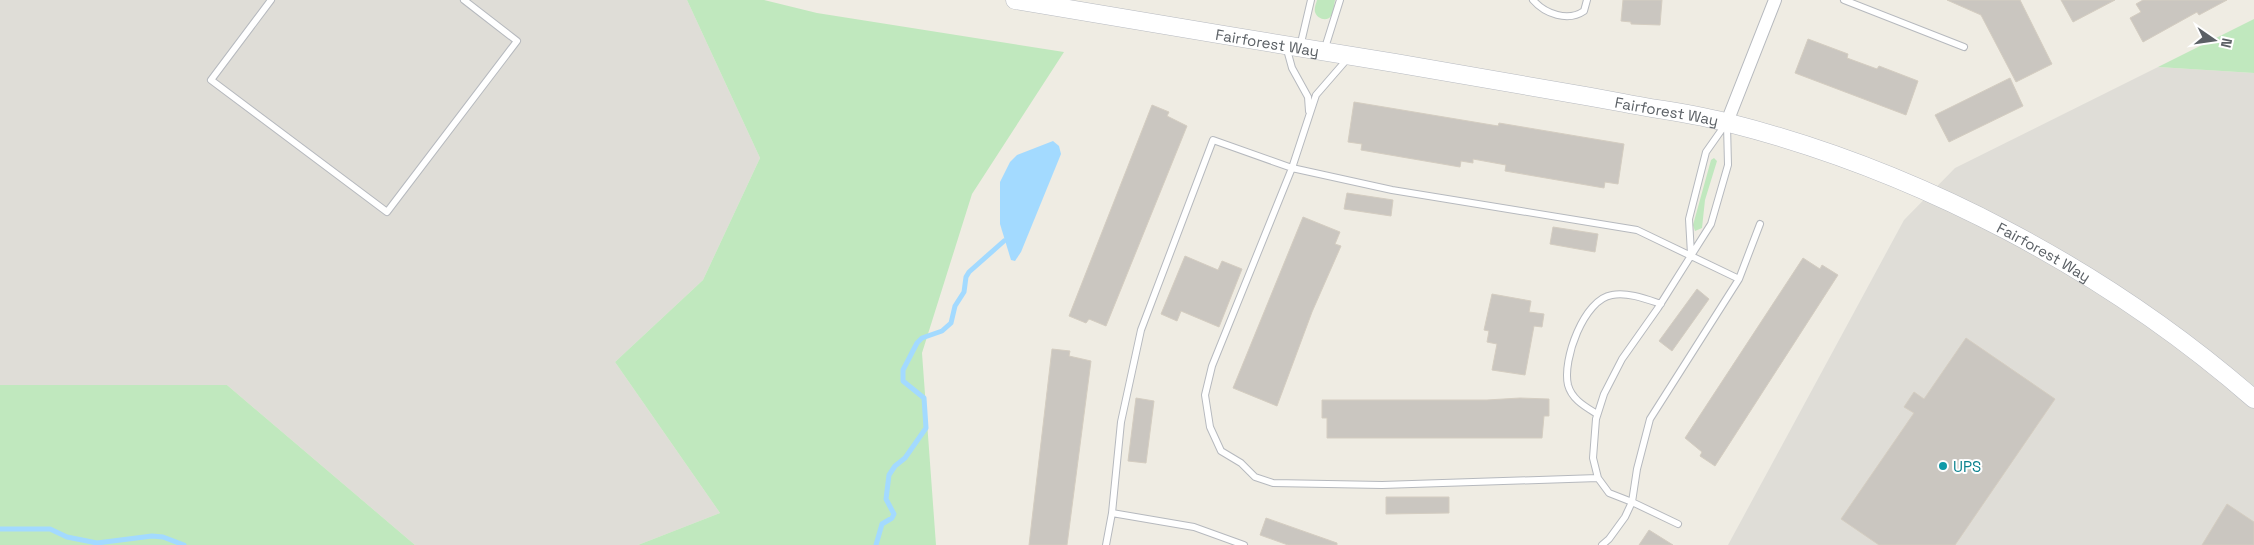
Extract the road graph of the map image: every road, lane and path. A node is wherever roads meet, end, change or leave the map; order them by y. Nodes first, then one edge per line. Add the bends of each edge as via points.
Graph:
1 (271, 0) edge
2 (464, 0) edge
3 (1015, 0) edge
4 (1311, 0) edge
5 (1340, 0) edge
6 (1533, 0) edge
7 (1587, 0) edge
8 (1775, 0) edge
9 (1844, 0) edge
10 (1293, 46) junction
11 (1964, 48) dead end
12 (1324, 52) junction
13 (1350, 56) junction
14 (1310, 115) junction
15 (1727, 122) junction
16 (1292, 168) junction
17 (1760, 224) dead end
18 (1691, 255) junction
19 (1740, 279) junction
20 (1661, 304) junction
21 (2254, 399) edge
22 (1597, 414) junction
23 (1598, 478) junction
24 (1632, 502) junction
25 (1112, 513) junction
26 (1678, 524) dead end
27 (1106, 545) edge
28 (1244, 545) edge
29 (1602, 545) edge

1 - 2 lane via 211,80 387,212 517,42
3 - 10 main road, Fairforest Way
4 - 10 lane
5 - 12 lane
6 - 7 lane via 1547,11 1565,16 1584,11
8 - 15 street
9 - 11 lane
10 - 12 main road, Fairforest Way
10 - 14 lane via 1292,68 1308,97
12 - 13 main road, Fairforest Way
13 - 14 lane via 1316,94
13 - 15 main road, Fairforest Way
14 - 16 lane
15 - 18 lane via 1728,165 1711,224
15 - 18 lane via 1706,152 1689,219
15 - 21 main road, Fairforest Way via 1822,151 1915,186 2019,236 2077,270 2174,335
16 - 18 lane via 1392,190 1638,230
16 - 23 lane via 1212,366 1205,394 1210,427 1221,451 1241,463 1255,478 1273,483 1382,484
16 - 25 lane via 1213,140 1141,330 1121,422
17 - 19 lane
18 - 19 lane
18 - 20 lane
19 - 24 lane via 1650,419
20 - 22 lane via 1622,359
20 - 22 lane via 1634,296 1611,295 1596,302 1576,334 1568,359 1568,386 1578,402
22 - 23 lane via 1593,458
23 - 24 lane via 1609,493
24 - 26 lane
24 - 29 lane via 1624,518
25 - 27 lane
25 - 28 lane via 1194,527

